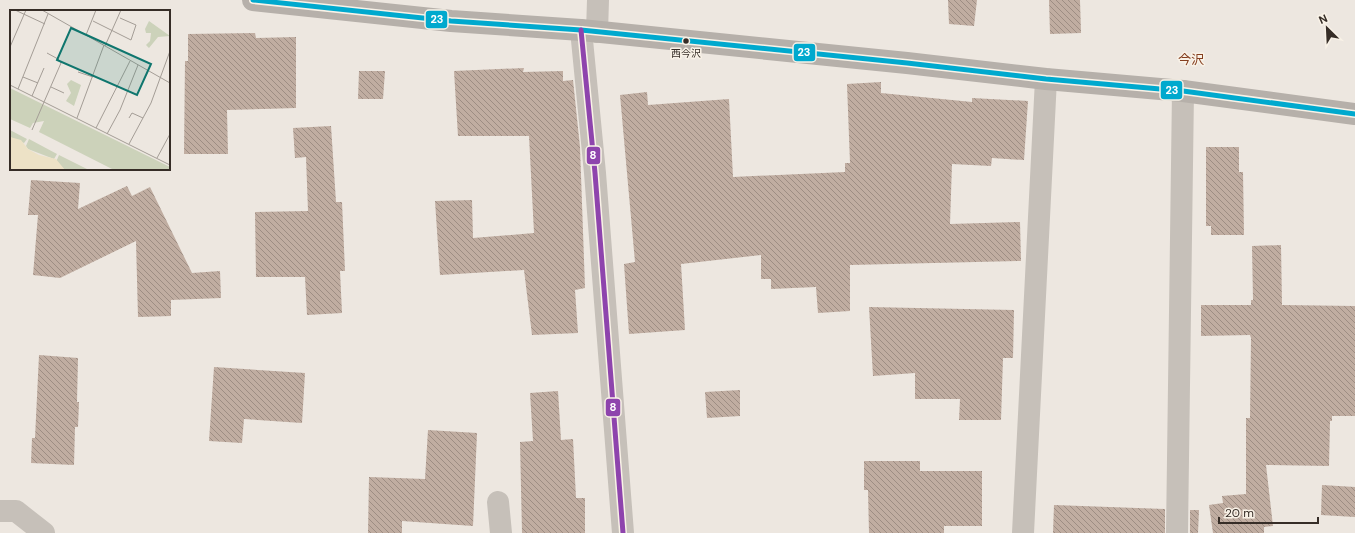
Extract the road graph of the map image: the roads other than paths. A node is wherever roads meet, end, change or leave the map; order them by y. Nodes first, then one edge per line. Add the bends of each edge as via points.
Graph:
1 (262, 0) edge
2 (598, 0) edge
3 (589, 31) junction
4 (1046, 80) junction
5 (1183, 92) junction
6 (1355, 114) edge
7 (498, 502) dead end
8 (0, 511) edge
9 (44, 533) edge
10 (501, 533) edge
11 (623, 533) edge
12 (1023, 533) edge
13 (1176, 533) edge

1 - 3 street via 451,21
2 - 3 street
3 - 4 street via 907,63
3 - 11 street via 595,174
4 - 5 street
4 - 12 street
5 - 6 street
5 - 13 street
7 - 10 street
8 - 9 street via 16,512

